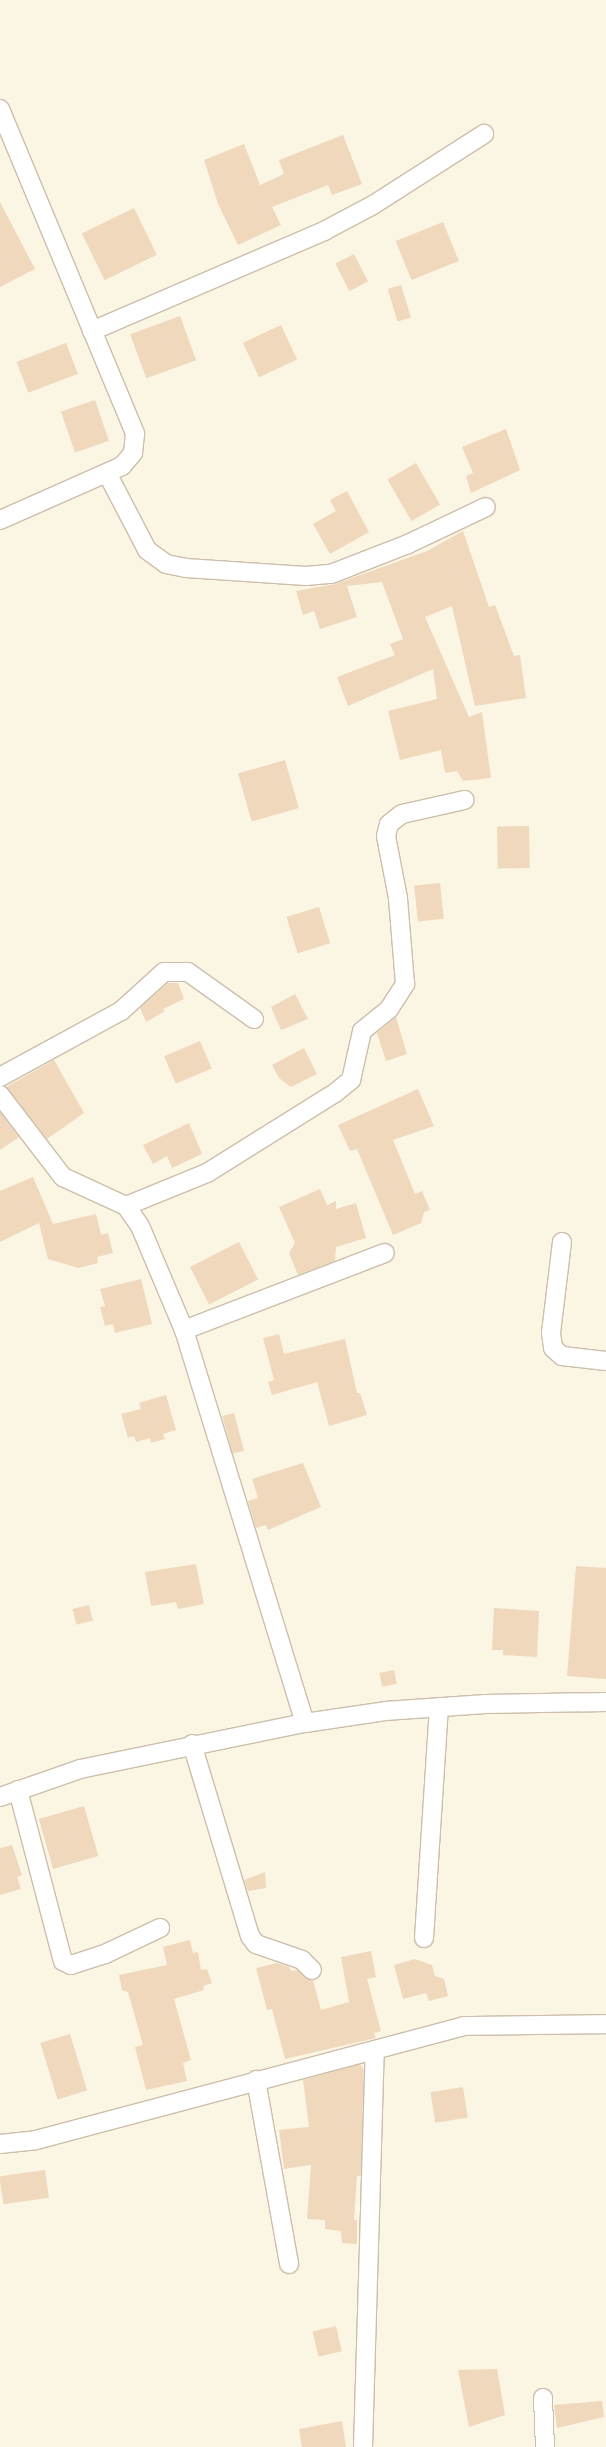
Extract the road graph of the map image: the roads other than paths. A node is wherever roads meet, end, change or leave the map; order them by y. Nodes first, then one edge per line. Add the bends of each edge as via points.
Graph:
1 (0, 109) edge
2 (484, 134) dead end
3 (92, 331) junction
4 (107, 473) junction
5 (486, 506) dead end
6 (0, 520) edge
7 (464, 800) dead end
8 (254, 1019) dead end
9 (0, 1077) edge
10 (0, 1095) edge
11 (126, 1206) junction
12 (562, 1242) dead end
13 (385, 1254) dead end
14 (184, 1330) junction
15 (606, 1360) edge
16 (606, 1702) edge
17 (439, 1707) junction
18 (305, 1723) junction
19 (192, 1744) junction
20 (18, 1790) junction
21 (0, 1797) edge
22 (160, 1928) dead end
23 (424, 1938) dead end
24 (312, 1970) dead end
25 (606, 2024) edge
26 (375, 2050) junction
27 (256, 2080) junction
28 (0, 2144) edge
29 (289, 2264) dead end
30 (543, 2398) dead end
31 (363, 2447) edge
32 (546, 2447) edge

1 - 3 street
2 - 3 street via 373,205 324,232
3 - 4 street via 135,434 134,453 122,466
4 - 5 street via 148,550 166,564 206,570 306,576 331,574 408,544
4 - 6 street
7 - 11 street via 402,814 389,824 386,836 398,898 405,984 389,1009 362,1030 350,1080 335,1093 207,1173
8 - 9 street via 188,972 164,972 122,1011
10 - 11 street via 63,1177
11 - 14 street via 140,1226
12 - 15 street via 551,1333 553,1348 562,1356
13 - 14 street
14 - 18 street
16 - 17 street
17 - 18 street
17 - 23 street
18 - 19 street
19 - 20 street via 80,1769
19 - 24 street via 250,1936 256,1944 302,1960
20 - 21 street
20 - 22 street via 63,1961 71,1965 105,1954
25 - 26 street via 462,2026
26 - 27 street
26 - 31 street
27 - 28 street via 36,2140
27 - 29 street
30 - 32 street

